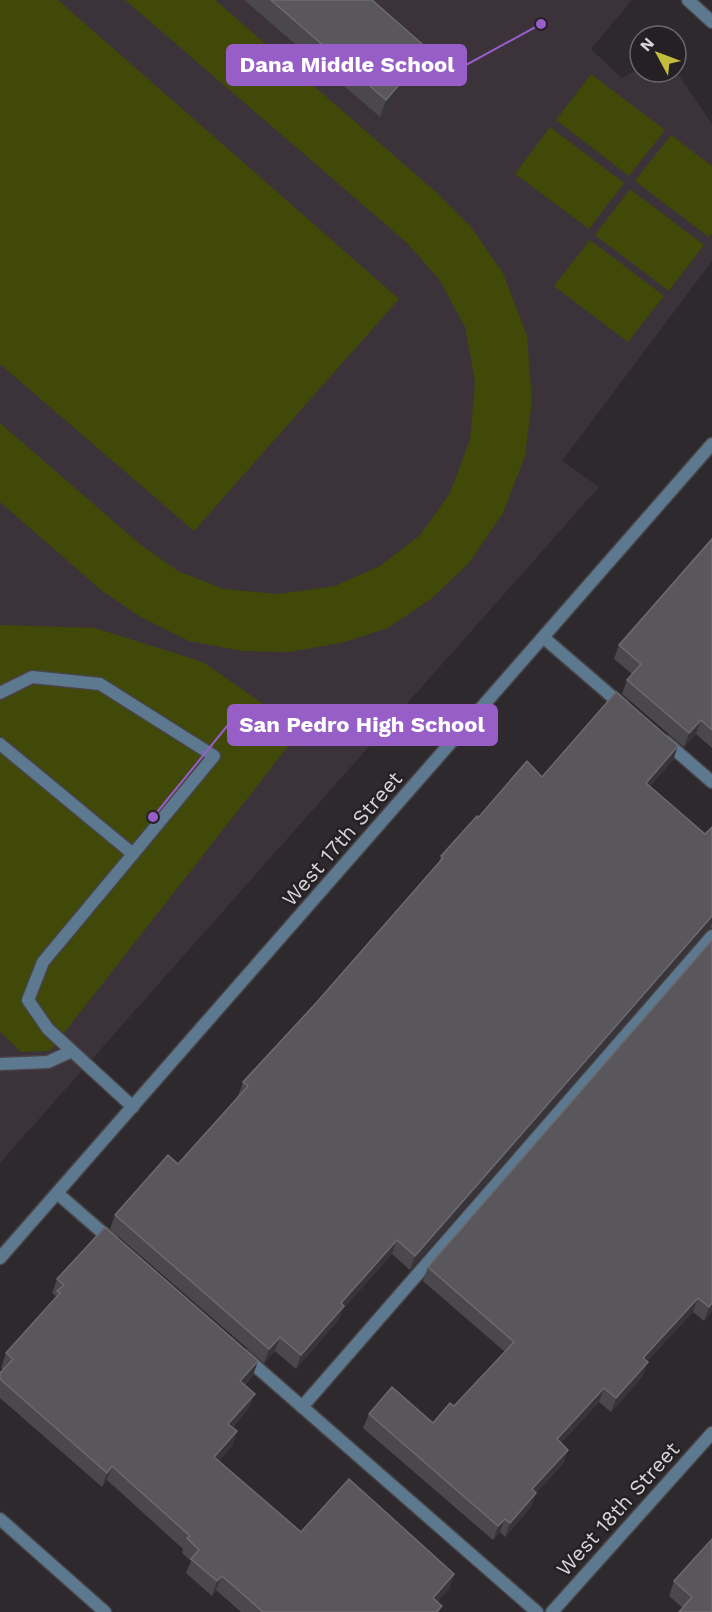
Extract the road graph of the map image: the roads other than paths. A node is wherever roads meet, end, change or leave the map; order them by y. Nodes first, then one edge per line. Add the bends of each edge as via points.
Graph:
1 (688, 0) edge
2 (712, 22) edge
3 (712, 444) edge
4 (544, 638) junction
5 (0, 693) edge
6 (633, 714) edge
7 (659, 736) edge
8 (0, 744) edge
9 (712, 782) edge
10 (133, 854) junction
11 (712, 936) edge
12 (72, 1051) junction
13 (0, 1064) edge
14 (133, 1107) junction
15 (57, 1193) junction
16 (118, 1247) edge
17 (0, 1258) edge
18 (232, 1346) edge
19 (302, 1407) junction
20 (712, 1433) edge
21 (0, 1519) edge
22 (105, 1612) edge
23 (537, 1612) edge
24 (552, 1612) edge

1 - 2 street
3 - 4 street, West 17th Street
4 - 6 street
4 - 14 street, West 17th Street
5 - 10 street via 32,677 100,684 214,756
7 - 9 street
8 - 10 street
10 - 12 street via 43,962 28,1000 48,1029
11 - 19 street
12 - 13 street via 48,1062
12 - 14 street
14 - 15 street, West 17th Street
15 - 16 street
15 - 17 street, West 17th Street
18 - 19 street
19 - 23 street
20 - 24 street, West 18th Street
21 - 22 street

